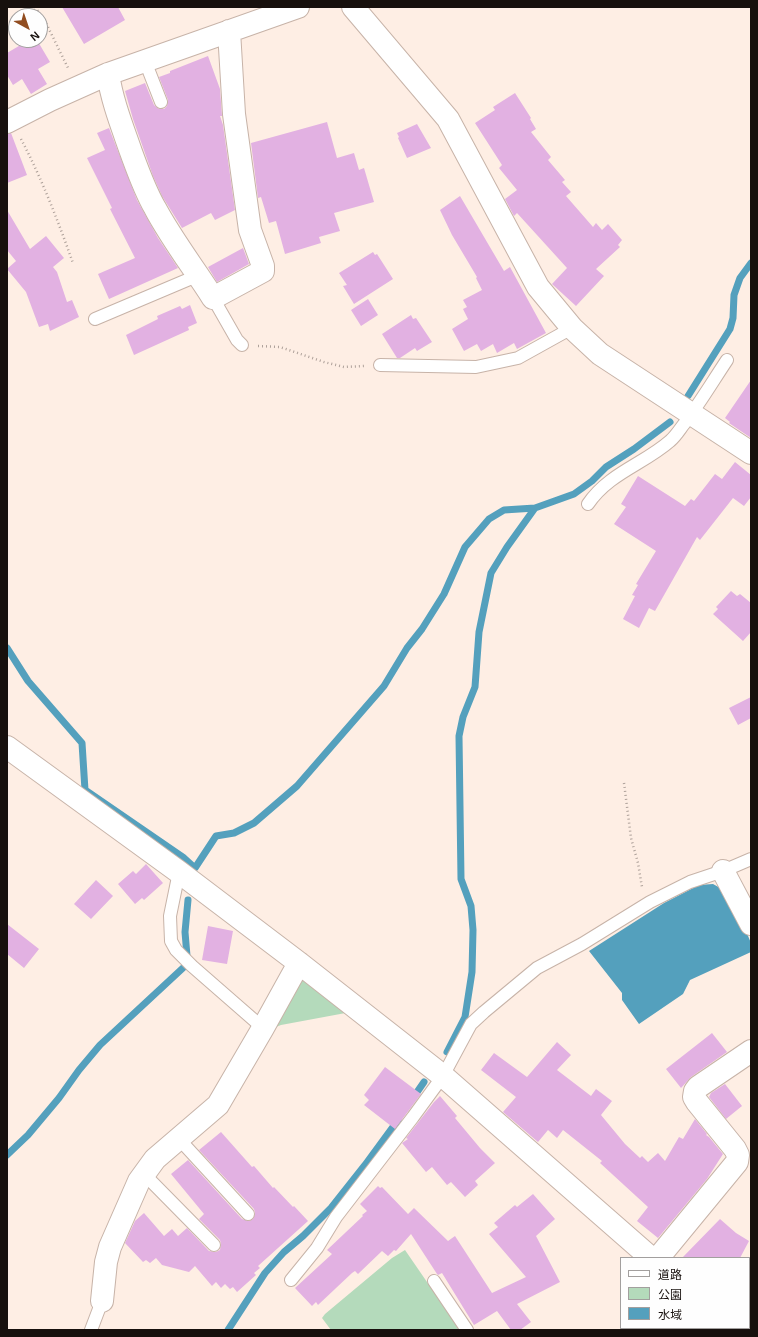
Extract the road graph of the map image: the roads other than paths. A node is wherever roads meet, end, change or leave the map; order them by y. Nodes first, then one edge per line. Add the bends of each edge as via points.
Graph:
1 (298, 7) edge
2 (353, 7) edge
3 (229, 31) junction
4 (145, 60) junction
5 (108, 74) junction
6 (161, 102) dead end
7 (9, 120) edge
8 (199, 275) junction
9 (213, 298) junction
10 (95, 319) dead end
11 (572, 328) junction
12 (242, 345) road end
13 (727, 360) dead end
14 (380, 365) road end
15 (691, 415) junction
16 (751, 453) edge
17 (588, 504) dead end
18 (7, 747) edge
19 (751, 859) edge
20 (723, 871) junction
21 (179, 872) junction
22 (751, 924) edge
23 (298, 963) junction
24 (264, 1028) junction
25 (751, 1051) edge
26 (443, 1076) junction
27 (180, 1139) junction
28 (144, 1174) junction
29 (248, 1214) dead end
30 (214, 1245) dead end
31 (650, 1257) edge
32 (659, 1257) edge
33 (291, 1280) dead end
34 (434, 1281) dead end
35 (102, 1301) joint
36 (91, 1330) edge
37 (467, 1330) edge

1 - 3 street
2 - 11 street via 448,119 538,287
3 - 4 street
3 - 9 street via 234,114 250,230 263,271
4 - 5 street
4 - 6 lane
5 - 7 street
5 - 8 street via 121,125 144,185 172,238
8 - 9 street
8 - 10 lane
9 - 12 lane
11 - 14 lane via 518,358 476,367
11 - 15 street via 600,354
13 - 15 lane
15 - 16 street
15 - 17 lane via 671,440 605,485
18 - 21 street
19 - 20 lane
20 - 22 street
20 - 26 lane via 690,882 646,904 582,944 537,968 471,1024
21 - 23 street
21 - 24 lane via 170,916 170,941 192,966
23 - 24 street
23 - 26 street
24 - 27 street via 218,1106
25 - 32 street via 695,1091 694,1097 697,1102 735,1149 738,1155 737,1162
26 - 31 street
26 - 33 lane
27 - 28 street via 155,1159
27 - 29 lane
28 - 30 lane
28 - 35 street via 110,1248
34 - 37 lane
35 - 36 lane

